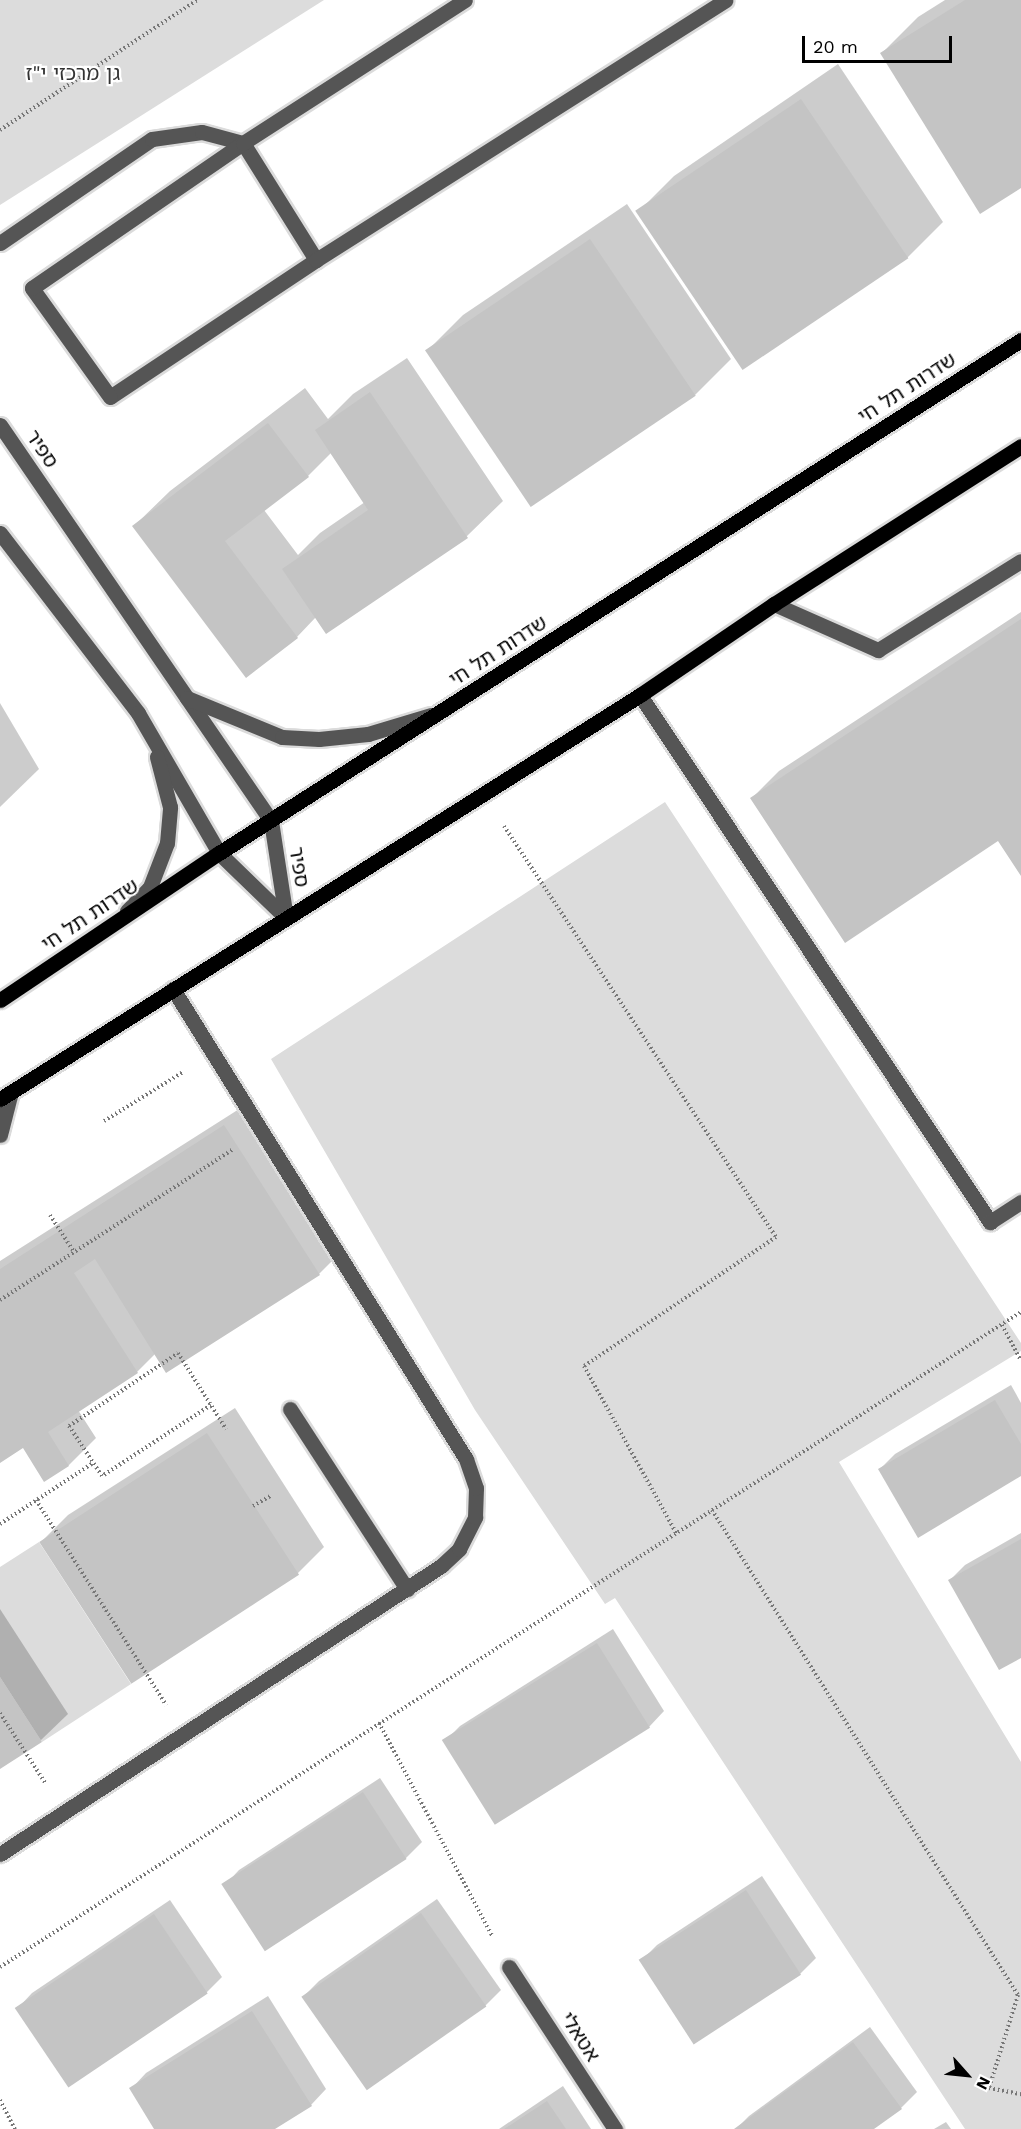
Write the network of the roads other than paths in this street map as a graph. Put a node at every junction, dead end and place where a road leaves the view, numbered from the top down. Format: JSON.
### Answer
{"nodes":[{"id":1,"x":465,"y":0,"type":"edge"},
{"id":2,"x":725,"y":0,"type":"edge"},
{"id":3,"x":243,"y":143,"type":"junction"},
{"id":4,"x":0,"y":243,"type":"edge"},
{"id":5,"x":316,"y":260,"type":"junction"},
{"id":6,"x":1021,"y":340,"type":"edge"},
{"id":7,"x":0,"y":425,"type":"edge"},
{"id":8,"x":1021,"y":446,"type":"edge"},
{"id":9,"x":0,"y":532,"type":"edge"},
{"id":10,"x":1021,"y":561,"type":"edge"},
{"id":11,"x":774,"y":604,"type":"junction"},
{"id":12,"x":640,"y":695,"type":"junction"},
{"id":13,"x":187,"y":698,"type":"junction"},
{"id":14,"x":445,"y":711,"type":"junction"},
{"id":15,"x":138,"y":713,"type":"junction"},
{"id":16,"x":271,"y":821,"type":"junction"},
{"id":17,"x":219,"y":853,"type":"junction"},
{"id":18,"x":285,"y":918,"type":"junction"},
{"id":19,"x":108,"y":930,"type":"junction"},
{"id":20,"x":173,"y":989,"type":"junction"},
{"id":21,"x":0,"y":1000,"type":"edge"},
{"id":22,"x":6,"y":1095,"type":"edge"},
{"id":23,"x":0,"y":1135,"type":"edge"},
{"id":24,"x":1021,"y":1202,"type":"edge"},
{"id":25,"x":291,"y":1409,"type":"dead end"},
{"id":26,"x":406,"y":1589,"type":"junction"},
{"id":27,"x":0,"y":1854,"type":"edge"},
{"id":28,"x":509,"y":1967,"type":"road end"},
{"id":29,"x":615,"y":2129,"type":"edge"}],
"edges":[{"from":1,"to":3,"type":"street"},
{"from":2,"to":5,"type":"street"},
{"from":3,"to":4,"type":"street"},
{"from":3,"to":5,"type":"street"},
{"from":3,"to":5,"type":"street"},
{"from":6,"to":14,"type":"main road","name":"שדרות תל חי"},
{"from":7,"to":13,"type":"street","name":"ספיר"},
{"from":8,"to":11,"type":"main road"},
{"from":9,"to":15,"type":"street","name":"ספיר"},
{"from":10,"to":11,"type":"street"},
{"from":11,"to":12,"type":"main road"},
{"from":12,"to":18,"type":"main road"},
{"from":12,"to":24,"type":"street"},
{"from":13,"to":14,"type":"street"},
{"from":13,"to":16,"type":"street","name":"ספיר"},
{"from":14,"to":16,"type":"main road","name":"שדרות תל חי"},
{"from":15,"to":17,"type":"street","name":"ספיר"},
{"from":15,"to":19,"type":"street"},
{"from":16,"to":17,"type":"main road","name":"שדרות תל חי"},
{"from":16,"to":18,"type":"street","name":"ספיר"},
{"from":17,"to":18,"type":"street","name":"ספיר"},
{"from":17,"to":19,"type":"main road","name":"שדרות תל חי"},
{"from":18,"to":20,"type":"main road"},
{"from":19,"to":21,"type":"main road","name":"שדרות תל חי"},
{"from":20,"to":22,"type":"main road"},
{"from":20,"to":26,"type":"street"},
{"from":22,"to":23,"type":"street"},
{"from":25,"to":26,"type":"street"},
{"from":26,"to":27,"type":"street"},
{"from":28,"to":29,"type":"street","name":"אטאלי"}]}
